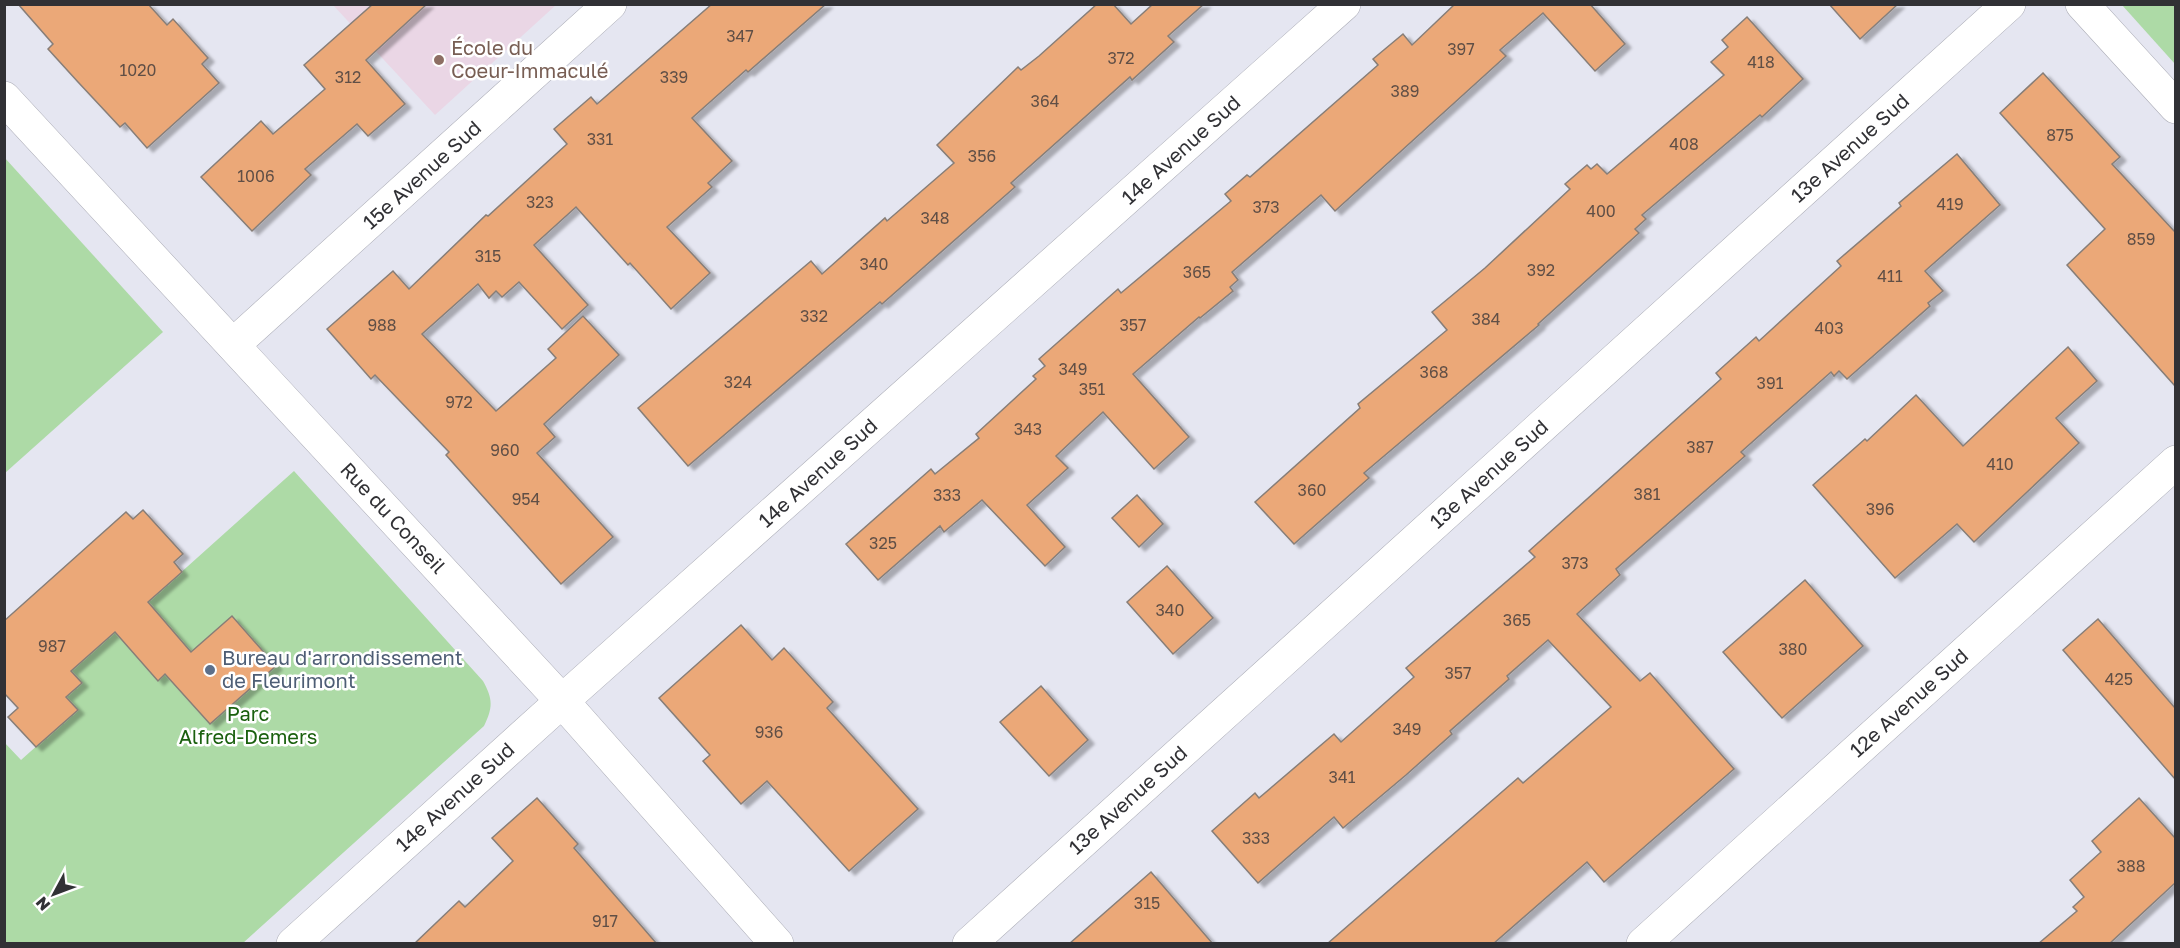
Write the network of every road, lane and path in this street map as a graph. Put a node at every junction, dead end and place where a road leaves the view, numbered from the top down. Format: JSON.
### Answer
{"nodes":[{"id":1,"x":610,"y":4,"type":"edge"},
{"id":2,"x":1344,"y":4,"type":"edge"},
{"id":3,"x":2009,"y":4,"type":"edge"},
{"id":4,"x":2082,"y":4,"type":"edge"},
{"id":5,"x":4,"y":98,"type":"edge"},
{"id":6,"x":2175,"y":107,"type":"edge"},
{"id":7,"x":234,"y":345,"type":"junction"},
{"id":8,"x":2175,"y":462,"type":"edge"},
{"id":9,"x":562,"y":701,"type":"junction"},
{"id":10,"x":293,"y":944,"type":"edge"},
{"id":11,"x":777,"y":944,"type":"edge"},
{"id":12,"x":969,"y":944,"type":"edge"},
{"id":13,"x":1643,"y":944,"type":"edge"}],
"edges":[{"from":1,"to":7,"type":"street","name":"15e Avenue Sud"},
{"from":2,"to":9,"type":"street","name":"14e Avenue Sud"},
{"from":3,"to":12,"type":"street","name":"13e Avenue Sud"},
{"from":4,"to":6,"type":"street"},
{"from":5,"to":7,"type":"street","name":"Rue du Conseil"},
{"from":7,"to":9,"type":"street","name":"Rue du Conseil"},
{"from":8,"to":13,"type":"street","name":"12e Avenue Sud"},
{"from":9,"to":10,"type":"street","name":"14e Avenue Sud"},
{"from":9,"to":11,"type":"street","name":"Rue du Conseil"}]}
